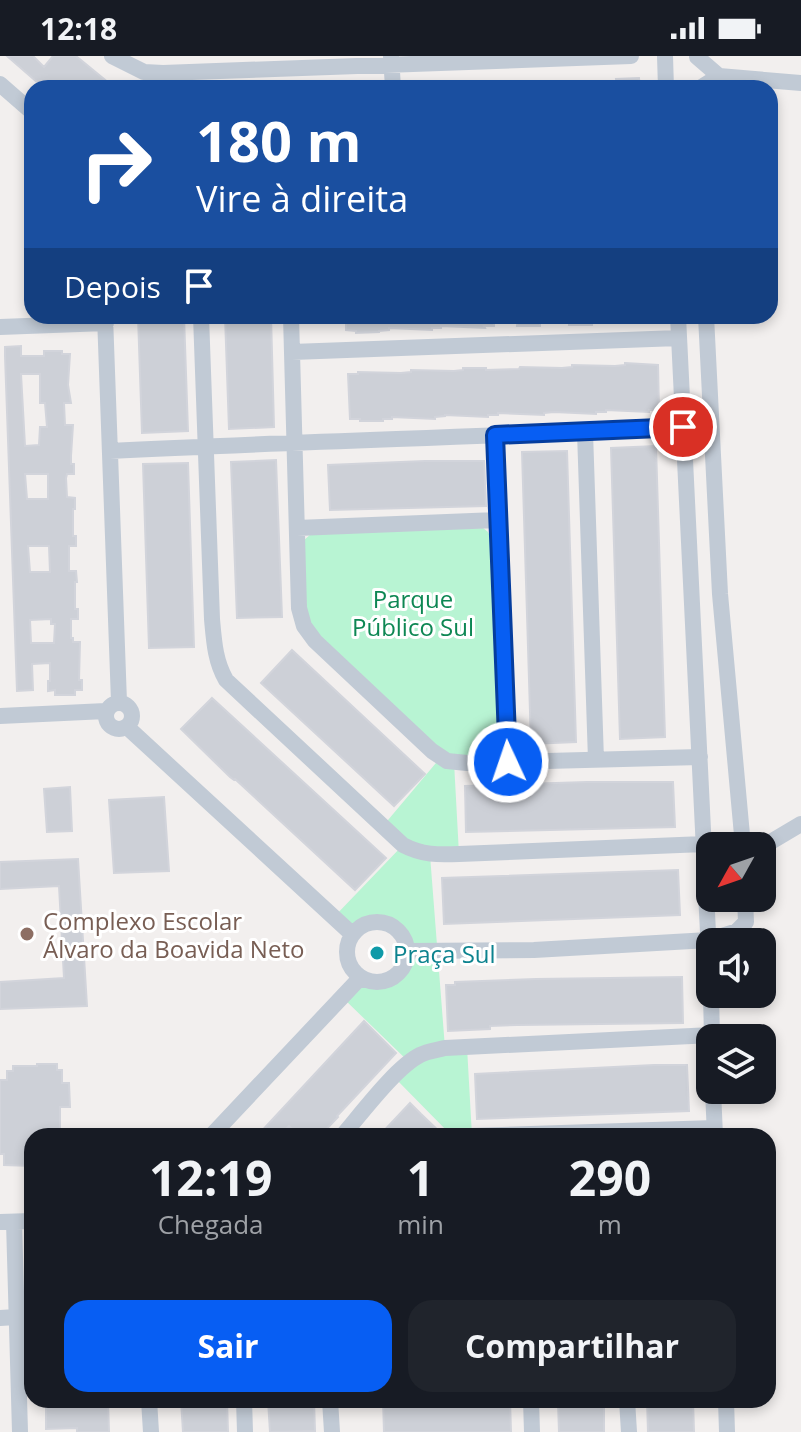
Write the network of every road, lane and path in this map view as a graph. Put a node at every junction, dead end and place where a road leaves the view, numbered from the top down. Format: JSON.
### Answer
{"nodes":[{"id":1,"x":112,"y":56,"type":"edge"},
{"id":2,"x":631,"y":56,"type":"edge"},
{"id":3,"x":665,"y":56,"type":"edge"},
{"id":4,"x":697,"y":56,"type":"edge"},
{"id":5,"x":392,"y":60,"type":"edge"},
{"id":6,"x":719,"y":76,"type":"junction"},
{"id":7,"x":393,"y":80,"type":"edge"},
{"id":8,"x":666,"y":80,"type":"edge"},
{"id":9,"x":698,"y":80,"type":"edge"},
{"id":10,"x":712,"y":80,"type":"edge"},
{"id":11,"x":766,"y":80,"type":"edge"},
{"id":12,"x":778,"y":81,"type":"edge"},
{"id":13,"x":801,"y":83,"type":"edge"},
{"id":14,"x":0,"y":84,"type":"edge"},
{"id":15,"x":24,"y":105,"type":"edge"},
{"id":16,"x":45,"y":324,"type":"edge"},
{"id":17,"x":105,"y":324,"type":"edge"},
{"id":18,"x":201,"y":324,"type":"edge"},
{"id":19,"x":291,"y":324,"type":"edge"},
{"id":20,"x":678,"y":324,"type":"edge"},
{"id":21,"x":706,"y":324,"type":"edge"},
{"id":22,"x":0,"y":327,"type":"edge"},
{"id":23,"x":679,"y":338,"type":"junction"},
{"id":24,"x":292,"y":352,"type":"junction"},
{"id":25,"x":683,"y":427,"type":"junction"},
{"id":26,"x":585,"y":432,"type":"junction"},
{"id":27,"x":495,"y":435,"type":"junction"},
{"id":28,"x":294,"y":441,"type":"junction"},
{"id":29,"x":206,"y":446,"type":"junction"},
{"id":30,"x":110,"y":451,"type":"junction"},
{"id":31,"x":497,"y":520,"type":"junction"},
{"id":32,"x":297,"y":528,"type":"junction"},
{"id":33,"x":113,"y":707,"type":"junction"},
{"id":34,"x":0,"y":716,"type":"edge"},
{"id":35,"x":700,"y":757,"type":"junction"},
{"id":36,"x":596,"y":760,"type":"junction"},
{"id":37,"x":508,"y":762,"type":"junction"},
{"id":38,"x":801,"y":824,"type":"edge"},
{"id":39,"x":703,"y":832,"type":"edge"},
{"id":40,"x":742,"y":832,"type":"edge"},
{"id":41,"x":776,"y":839,"type":"edge"},
{"id":42,"x":696,"y":844,"type":"edge"},
{"id":43,"x":352,"y":934,"type":"junction"},
{"id":44,"x":696,"y":941,"type":"edge"},
{"id":45,"x":408,"y":951,"type":"junction"},
{"id":46,"x":360,"y":978,"type":"junction"},
{"id":47,"x":696,"y":1038,"type":"edge"},
{"id":48,"x":713,"y":1104,"type":"edge"},
{"id":49,"x":219,"y":1128,"type":"edge"},
{"id":50,"x":349,"y":1128,"type":"edge"},
{"id":51,"x":714,"y":1128,"type":"edge"},
{"id":52,"x":7,"y":1222,"type":"edge"},
{"id":53,"x":8,"y":1317,"type":"edge"},
{"id":54,"x":150,"y":1408,"type":"edge"},
{"id":55,"x":244,"y":1408,"type":"edge"},
{"id":56,"x":330,"y":1408,"type":"edge"},
{"id":57,"x":531,"y":1408,"type":"edge"},
{"id":58,"x":628,"y":1408,"type":"edge"},
{"id":59,"x":726,"y":1408,"type":"edge"},
{"id":60,"x":20,"y":1432,"type":"edge"},
{"id":61,"x":151,"y":1432,"type":"edge"},
{"id":62,"x":245,"y":1432,"type":"edge"},
{"id":63,"x":332,"y":1432,"type":"edge"},
{"id":64,"x":532,"y":1432,"type":"edge"},
{"id":65,"x":629,"y":1432,"type":"edge"},
{"id":66,"x":727,"y":1432,"type":"edge"}],
"edges":[{"from":1,"to":5,"type":"street"},
{"from":2,"to":5,"type":"street"},
{"from":3,"to":8,"type":"street"},
{"from":4,"to":6,"type":"street"},
{"from":4,"to":9,"type":"street"},
{"from":5,"to":7,"type":"street"},
{"from":6,"to":10,"type":"street"},
{"from":6,"to":11,"type":"street"},
{"from":12,"to":13,"type":"street"},
{"from":14,"to":15,"type":"street"},
{"from":16,"to":22,"type":"street"},
{"from":17,"to":30,"type":"street"},
{"from":18,"to":29,"type":"street"},
{"from":19,"to":24,"type":"street"},
{"from":20,"to":23,"type":"street"},
{"from":21,"to":40,"type":"street"},
{"from":23,"to":24,"type":"street"},
{"from":23,"to":25,"type":"street"},
{"from":24,"to":28,"type":"street"},
{"from":25,"to":26,"type":"street"},
{"from":25,"to":35,"type":"street"},
{"from":26,"to":27,"type":"street"},
{"from":26,"to":36,"type":"street"},
{"from":27,"to":28,"type":"street"},
{"from":27,"to":31,"type":"street"},
{"from":28,"to":29,"type":"street"},
{"from":28,"to":32,"type":"street"},
{"from":29,"to":30,"type":"street"},
{"from":29,"to":42,"type":"street"},
{"from":30,"to":33,"type":"street"},
{"from":31,"to":32,"type":"street"},
{"from":31,"to":37,"type":"street"},
{"from":32,"to":37,"type":"street"},
{"from":33,"to":34,"type":"street"},
{"from":33,"to":43,"type":"street"},
{"from":35,"to":36,"type":"street"},
{"from":35,"to":39,"type":"street"},
{"from":36,"to":37,"type":"street"},
{"from":38,"to":41,"type":"street"},
{"from":43,"to":45,"type":"street"},
{"from":43,"to":46,"type":"street"},
{"from":44,"to":45,"type":"street"},
{"from":45,"to":46,"type":"street"},
{"from":46,"to":49,"type":"street"},
{"from":47,"to":50,"type":"street"},
{"from":48,"to":51,"type":"street"},
{"from":52,"to":53,"type":"street"},
{"from":53,"to":60,"type":"street"},
{"from":54,"to":61,"type":"street"},
{"from":55,"to":62,"type":"street"},
{"from":56,"to":63,"type":"street"},
{"from":57,"to":64,"type":"street"},
{"from":58,"to":65,"type":"street"},
{"from":59,"to":66,"type":"street"}]}
